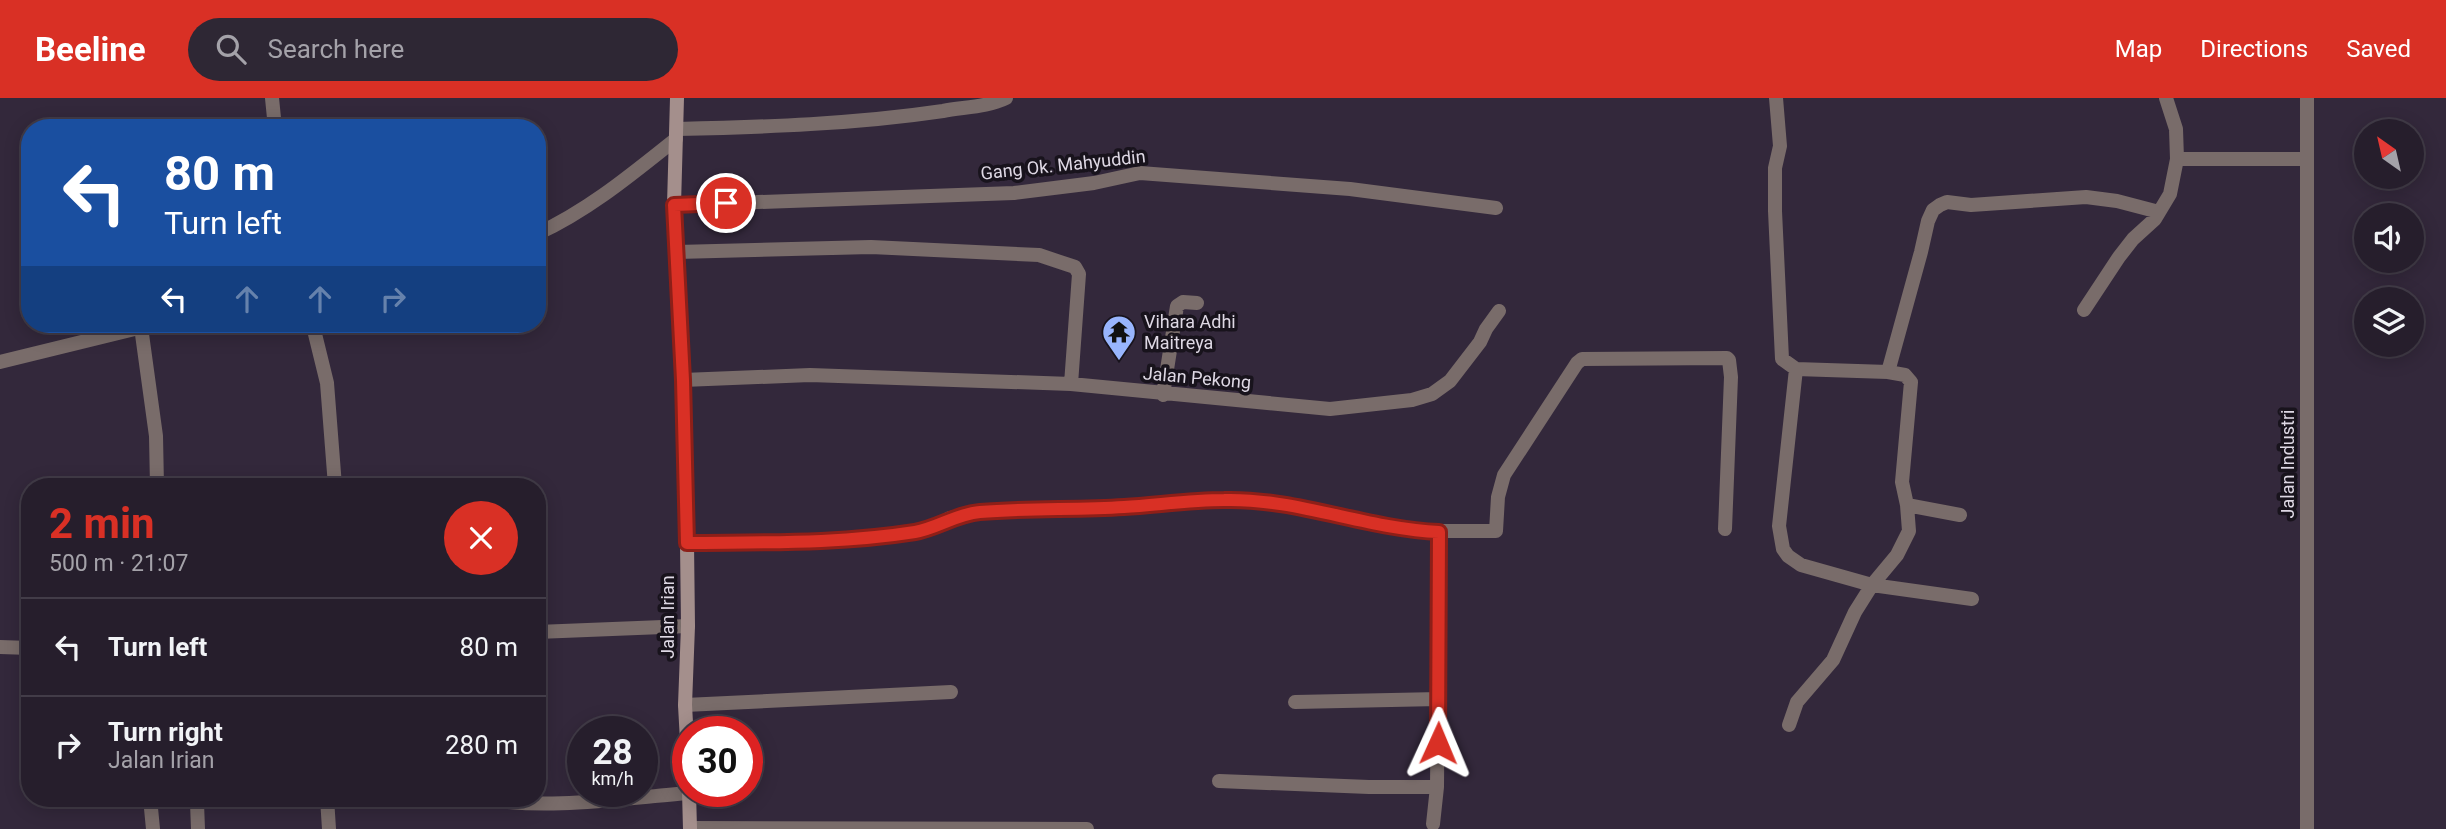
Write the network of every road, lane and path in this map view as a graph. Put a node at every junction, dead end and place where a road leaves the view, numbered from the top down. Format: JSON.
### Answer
{"nodes":[{"id":1,"x":272,"y":98,"type":"edge"},
{"id":2,"x":677,"y":98,"type":"edge"},
{"id":3,"x":1006,"y":98,"type":"edge"},
{"id":4,"x":1776,"y":98,"type":"edge"},
{"id":5,"x":2166,"y":98,"type":"edge"},
{"id":6,"x":2307,"y":98,"type":"edge"},
{"id":7,"x":274,"y":119,"type":"edge"},
{"id":8,"x":676,"y":134,"type":"junction"},
{"id":9,"x":2177,"y":159,"type":"junction"},
{"id":10,"x":2307,"y":159,"type":"junction"},
{"id":11,"x":674,"y":205,"type":"junction"},
{"id":12,"x":1496,"y":208,"type":"dead end"},
{"id":13,"x":2159,"y":212,"type":"junction"},
{"id":14,"x":546,"y":230,"type":"edge"},
{"id":15,"x":677,"y":252,"type":"junction"},
{"id":16,"x":1197,"y":303,"type":"dead end"},
{"id":17,"x":2084,"y":310,"type":"dead end"},
{"id":18,"x":1499,"y":311,"type":"dead end"},
{"id":19,"x":116,"y":333,"type":"edge"},
{"id":20,"x":149,"y":333,"type":"edge"},
{"id":21,"x":315,"y":334,"type":"dead end"},
{"id":22,"x":0,"y":362,"type":"edge"},
{"id":23,"x":1796,"y":369,"type":"junction"},
{"id":24,"x":1888,"y":372,"type":"junction"},
{"id":25,"x":683,"y":380,"type":"junction"},
{"id":26,"x":1071,"y":384,"type":"junction"},
{"id":27,"x":1163,"y":395,"type":"junction"},
{"id":28,"x":157,"y":478,"type":"edge"},
{"id":29,"x":334,"y":478,"type":"edge"},
{"id":30,"x":1907,"y":505,"type":"junction"},
{"id":31,"x":1960,"y":515,"type":"dead end"},
{"id":32,"x":1725,"y":529,"type":"dead end"},
{"id":33,"x":1439,"y":532,"type":"junction"},
{"id":34,"x":687,"y":543,"type":"junction"},
{"id":35,"x":1872,"y":585,"type":"junction"},
{"id":36,"x":1972,"y":599,"type":"dead end"},
{"id":37,"x":688,"y":626,"type":"junction"},
{"id":38,"x":546,"y":632,"type":"edge"},
{"id":39,"x":0,"y":647,"type":"edge"},
{"id":40,"x":21,"y":648,"type":"edge"},
{"id":41,"x":951,"y":692,"type":"dead end"},
{"id":42,"x":1439,"y":699,"type":"junction"},
{"id":43,"x":1295,"y":702,"type":"dead end"},
{"id":44,"x":685,"y":705,"type":"junction"},
{"id":45,"x":686,"y":716,"type":"edge"},
{"id":46,"x":1789,"y":725,"type":"dead end"},
{"id":47,"x":1219,"y":781,"type":"dead end"},
{"id":48,"x":1437,"y":787,"type":"junction"},
{"id":49,"x":672,"y":793,"type":"edge"},
{"id":50,"x":546,"y":803,"type":"edge"},
{"id":51,"x":151,"y":807,"type":"edge"},
{"id":52,"x":197,"y":807,"type":"edge"},
{"id":53,"x":328,"y":807,"type":"edge"},
{"id":54,"x":689,"y":807,"type":"edge"},
{"id":55,"x":1433,"y":824,"type":"dead end"},
{"id":56,"x":690,"y":828,"type":"edge"},
{"id":57,"x":153,"y":829,"type":"edge"},
{"id":58,"x":198,"y":829,"type":"edge"},
{"id":59,"x":329,"y":829,"type":"edge"},
{"id":60,"x":1076,"y":829,"type":"edge"},
{"id":61,"x":1087,"y":829,"type":"edge"},
{"id":62,"x":2307,"y":829,"type":"edge"}],
"edges":[{"from":1,"to":7,"type":"street"},
{"from":2,"to":8,"type":"main road","name":"Jalan Irian"},
{"from":3,"to":8,"type":"street"},
{"from":4,"to":23,"type":"street"},
{"from":5,"to":9,"type":"street"},
{"from":6,"to":10,"type":"street","name":"Jalan Industri"},
{"from":8,"to":11,"type":"main road","name":"Jalan Irian"},
{"from":8,"to":14,"type":"street"},
{"from":9,"to":10,"type":"street"},
{"from":9,"to":13,"type":"street"},
{"from":10,"to":62,"type":"street","name":"Jalan Industri"},
{"from":11,"to":12,"type":"street","name":"Gang Ok. Mahyuddin"},
{"from":11,"to":15,"type":"main road","name":"Jalan Irian"},
{"from":13,"to":17,"type":"street"},
{"from":13,"to":24,"type":"street"},
{"from":15,"to":25,"type":"main road","name":"Jalan Irian"},
{"from":15,"to":26,"type":"street"},
{"from":16,"to":27,"type":"street"},
{"from":18,"to":27,"type":"street","name":"Jalan Pekong"},
{"from":19,"to":22,"type":"street"},
{"from":20,"to":28,"type":"street"},
{"from":21,"to":29,"type":"street"},
{"from":23,"to":24,"type":"street"},
{"from":23,"to":35,"type":"street"},
{"from":24,"to":30,"type":"street"},
{"from":25,"to":26,"type":"street","name":"Jalan Pekong"},
{"from":25,"to":34,"type":"main road","name":"Jalan Irian"},
{"from":26,"to":27,"type":"street","name":"Jalan Pekong"},
{"from":30,"to":31,"type":"street"},
{"from":30,"to":35,"type":"street"},
{"from":32,"to":33,"type":"street"},
{"from":33,"to":34,"type":"street"},
{"from":33,"to":42,"type":"street"},
{"from":34,"to":37,"type":"main road","name":"Jalan Irian"},
{"from":35,"to":36,"type":"street"},
{"from":35,"to":46,"type":"street"},
{"from":37,"to":38,"type":"street"},
{"from":37,"to":44,"type":"main road","name":"Jalan Irian"},
{"from":39,"to":40,"type":"street"},
{"from":41,"to":44,"type":"street"},
{"from":42,"to":43,"type":"street"},
{"from":42,"to":48,"type":"street"},
{"from":44,"to":45,"type":"main road","name":"Jalan Irian"},
{"from":47,"to":48,"type":"street"},
{"from":48,"to":55,"type":"street"},
{"from":49,"to":50,"type":"street"},
{"from":51,"to":57,"type":"street"},
{"from":52,"to":58,"type":"street"},
{"from":53,"to":59,"type":"street"},
{"from":54,"to":56,"type":"main road"},
{"from":56,"to":60,"type":"street"},
{"from":60,"to":61,"type":"street"}]}
